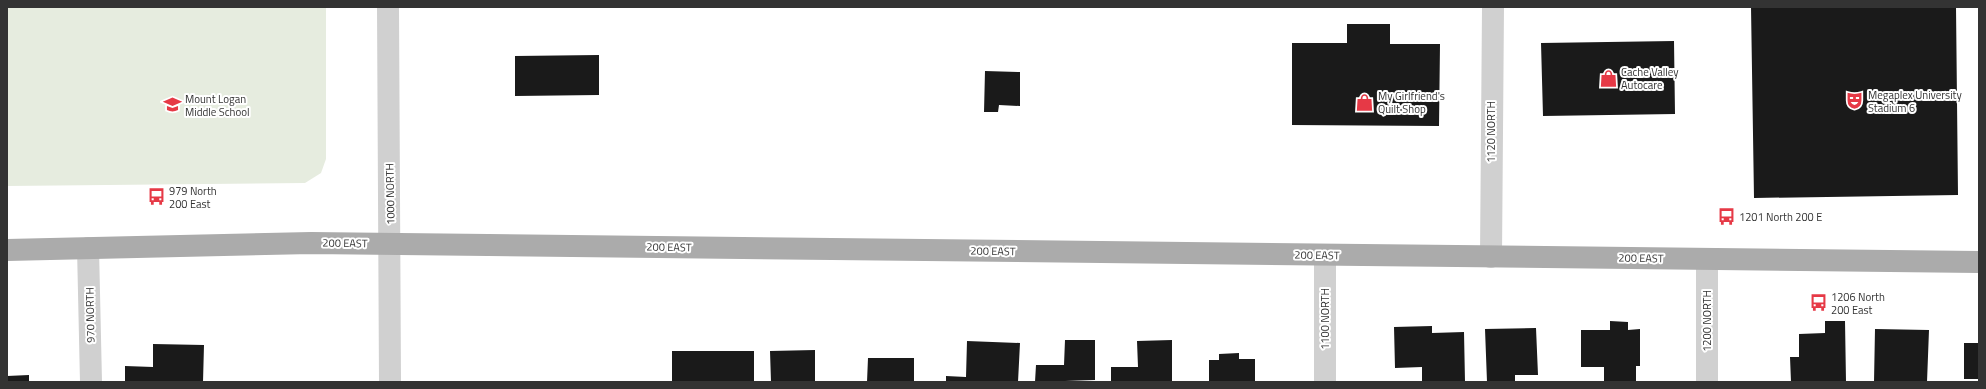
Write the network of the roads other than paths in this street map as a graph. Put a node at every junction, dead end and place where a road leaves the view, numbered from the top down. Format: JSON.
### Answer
{"nodes":[{"id":1,"x":388,"y":7,"type":"edge"},
{"id":2,"x":1493,"y":7,"type":"edge"},
{"id":3,"x":390,"y":244,"type":"junction"},
{"id":4,"x":88,"y":248,"type":"junction"},
{"id":5,"x":7,"y":250,"type":"edge"},
{"id":6,"x":1324,"y":255,"type":"junction"},
{"id":7,"x":1490,"y":257,"type":"junction"},
{"id":8,"x":1707,"y":259,"type":"junction"},
{"id":9,"x":1979,"y":262,"type":"edge"},
{"id":10,"x":91,"y":382,"type":"edge"},
{"id":11,"x":390,"y":382,"type":"edge"},
{"id":12,"x":1325,"y":382,"type":"edge"},
{"id":13,"x":1707,"y":382,"type":"edge"}],
"edges":[{"from":1,"to":3,"type":"street","name":"1000 NORTH"},
{"from":2,"to":7,"type":"street","name":"1120 NORTH"},
{"from":3,"to":4,"type":"main road","name":"200 EAST"},
{"from":3,"to":6,"type":"main road","name":"200 EAST"},
{"from":3,"to":11,"type":"street","name":"1000 NORTH"},
{"from":4,"to":5,"type":"main road","name":"200 EAST"},
{"from":4,"to":10,"type":"street","name":"970 NORTH"},
{"from":6,"to":7,"type":"main road","name":"200 EAST"},
{"from":6,"to":12,"type":"street","name":"1100 NORTH"},
{"from":7,"to":8,"type":"main road","name":"200 EAST"},
{"from":8,"to":9,"type":"main road","name":"200 EAST"},
{"from":8,"to":13,"type":"street","name":"1200 NORTH"}]}
